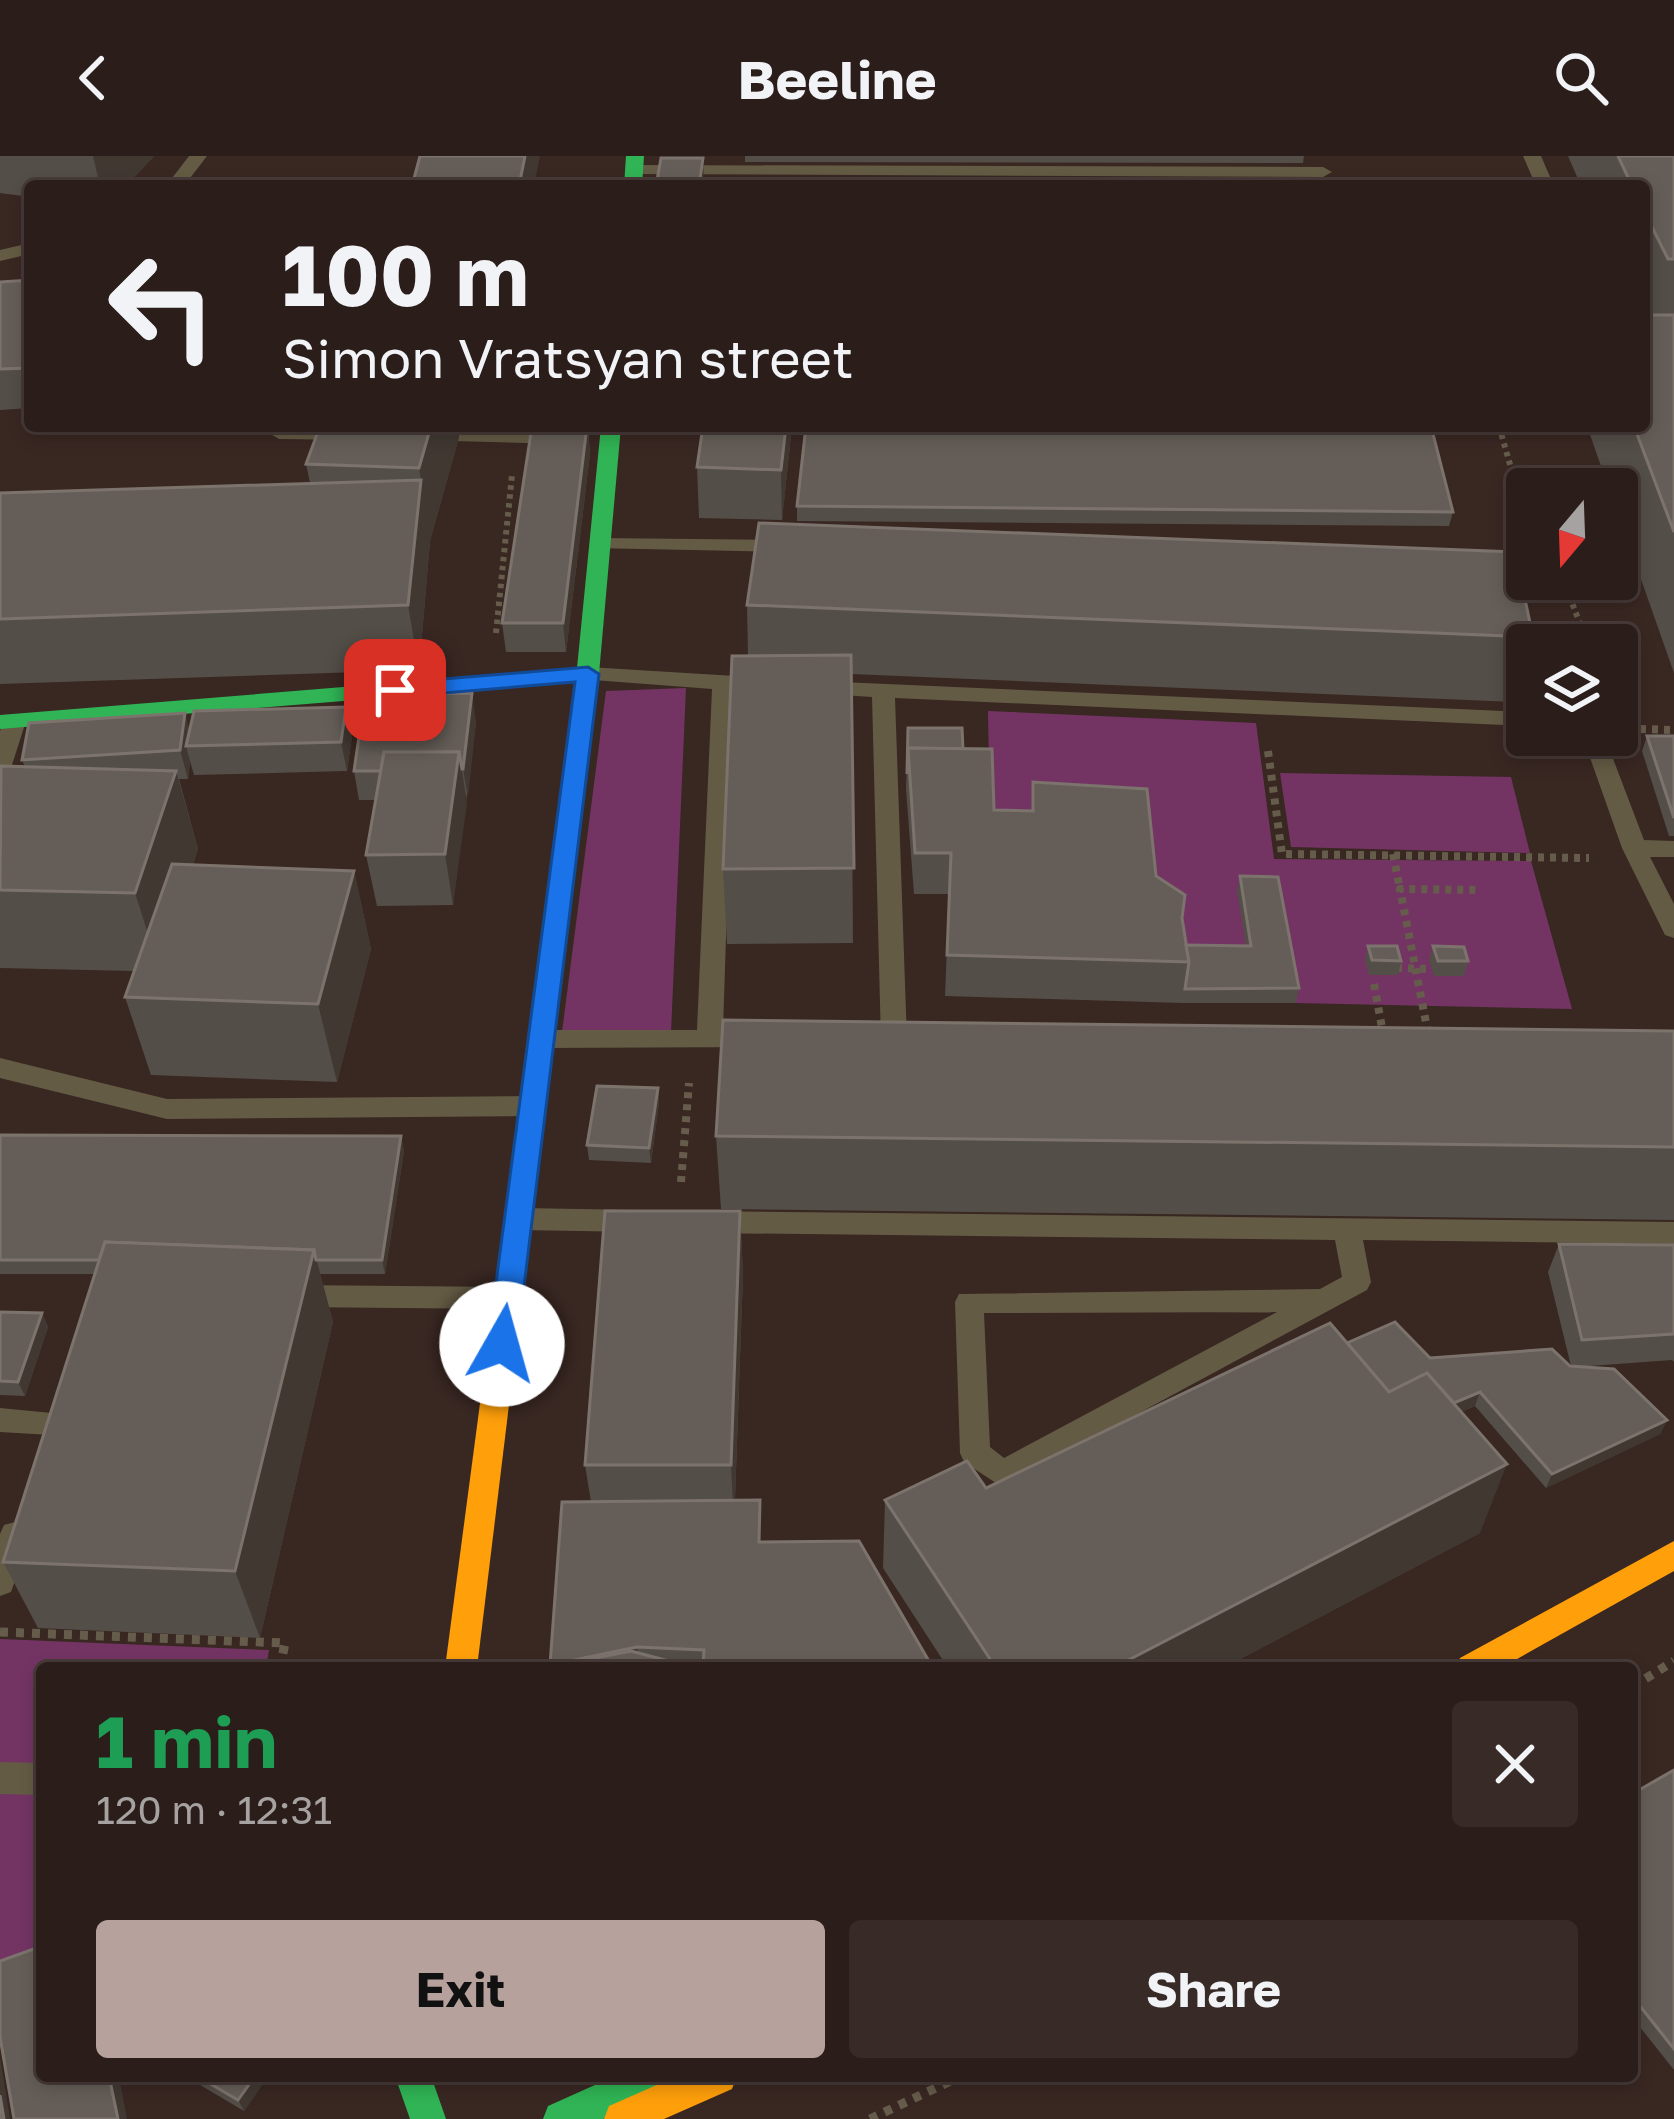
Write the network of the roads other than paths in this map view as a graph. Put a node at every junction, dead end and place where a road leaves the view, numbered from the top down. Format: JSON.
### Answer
{"nodes":[{"id":1,"x":198,"y":156,"type":"edge"},
{"id":2,"x":634,"y":171,"type":"edge"},
{"id":3,"x":1323,"y":171,"type":"edge"},
{"id":4,"x":180,"y":180,"type":"edge"},
{"id":5,"x":277,"y":432,"type":"edge"},
{"id":6,"x":610,"y":433,"type":"edge"},
{"id":7,"x":355,"y":434,"type":"edge"},
{"id":8,"x":459,"y":436,"type":"dead end"},
{"id":9,"x":600,"y":544,"type":"junction"},
{"id":10,"x":808,"y":546,"type":"edge"},
{"id":11,"x":588,"y":674,"type":"junction"},
{"id":12,"x":723,"y":682,"type":"junction"},
{"id":13,"x":883,"y":692,"type":"junction"},
{"id":14,"x":1506,"y":718,"type":"edge"},
{"id":15,"x":8,"y":722,"type":"edge"},
{"id":16,"x":1601,"y":756,"type":"edge"},
{"id":17,"x":0,"y":765,"type":"edge"},
{"id":18,"x":1674,"y":849,"type":"edge"},
{"id":19,"x":1636,"y":854,"type":"junction"},
{"id":20,"x":1674,"y":929,"type":"edge"},
{"id":21,"x":541,"y":1039,"type":"junction"},
{"id":22,"x":701,"y":1040,"type":"junction"},
{"id":23,"x":779,"y":1041,"type":"edge"},
{"id":24,"x":894,"y":1041,"type":"edge"},
{"id":25,"x":0,"y":1068,"type":"edge"},
{"id":26,"x":533,"y":1106,"type":"junction"},
{"id":27,"x":518,"y":1220,"type":"junction"},
{"id":28,"x":1347,"y":1229,"type":"junction"},
{"id":29,"x":1674,"y":1233,"type":"edge"},
{"id":30,"x":270,"y":1295,"type":"edge"},
{"id":31,"x":508,"y":1298,"type":"junction"},
{"id":32,"x":1323,"y":1300,"type":"junction"},
{"id":33,"x":0,"y":1420,"type":"edge"},
{"id":34,"x":51,"y":1423,"type":"edge"},
{"id":35,"x":24,"y":1505,"type":"edge"},
{"id":36,"x":2,"y":1572,"type":"edge"},
{"id":37,"x":1669,"y":1573,"type":"edge"},
{"id":38,"x":462,"y":1662,"type":"edge"},
{"id":39,"x":1484,"y":1662,"type":"edge"},
{"id":40,"x":1538,"y":1662,"type":"edge"},
{"id":41,"x":0,"y":1778,"type":"edge"},
{"id":42,"x":36,"y":1779,"type":"edge"},
{"id":43,"x":414,"y":2082,"type":"edge"},
{"id":44,"x":644,"y":2082,"type":"edge"},
{"id":45,"x":705,"y":2082,"type":"edge"},
{"id":46,"x":428,"y":2119,"type":"edge"},
{"id":47,"x":561,"y":2119,"type":"edge"},
{"id":48,"x":622,"y":2119,"type":"edge"}],
"edges":[{"from":1,"to":4,"type":"lane"},
{"from":2,"to":3,"type":"lane"},
{"from":5,"to":7,"type":"lane"},
{"from":6,"to":8,"type":"lane"},
{"from":6,"to":9,"type":"street"},
{"from":9,"to":10,"type":"lane"},
{"from":9,"to":11,"type":"street"},
{"from":11,"to":12,"type":"lane"},
{"from":11,"to":15,"type":"street"},
{"from":11,"to":21,"type":"street"},
{"from":12,"to":13,"type":"lane"},
{"from":12,"to":22,"type":"lane"},
{"from":13,"to":14,"type":"lane"},
{"from":13,"to":24,"type":"lane"},
{"from":15,"to":17,"type":"lane"},
{"from":16,"to":19,"type":"lane"},
{"from":18,"to":19,"type":"lane"},
{"from":19,"to":20,"type":"lane"},
{"from":21,"to":22,"type":"lane"},
{"from":21,"to":26,"type":"street"},
{"from":22,"to":23,"type":"lane"},
{"from":25,"to":26,"type":"lane"},
{"from":26,"to":27,"type":"street"},
{"from":27,"to":28,"type":"lane"},
{"from":27,"to":31,"type":"street"},
{"from":28,"to":29,"type":"lane"},
{"from":28,"to":32,"type":"lane"},
{"from":30,"to":31,"type":"lane"},
{"from":31,"to":38,"type":"street"},
{"from":32,"to":32,"type":"lane"},
{"from":33,"to":34,"type":"lane"},
{"from":35,"to":36,"type":"lane"},
{"from":37,"to":39,"type":"street"},
{"from":37,"to":40,"type":"street"},
{"from":41,"to":42,"type":"lane"},
{"from":43,"to":46,"type":"street"},
{"from":44,"to":47,"type":"street"},
{"from":45,"to":48,"type":"street"}]}
